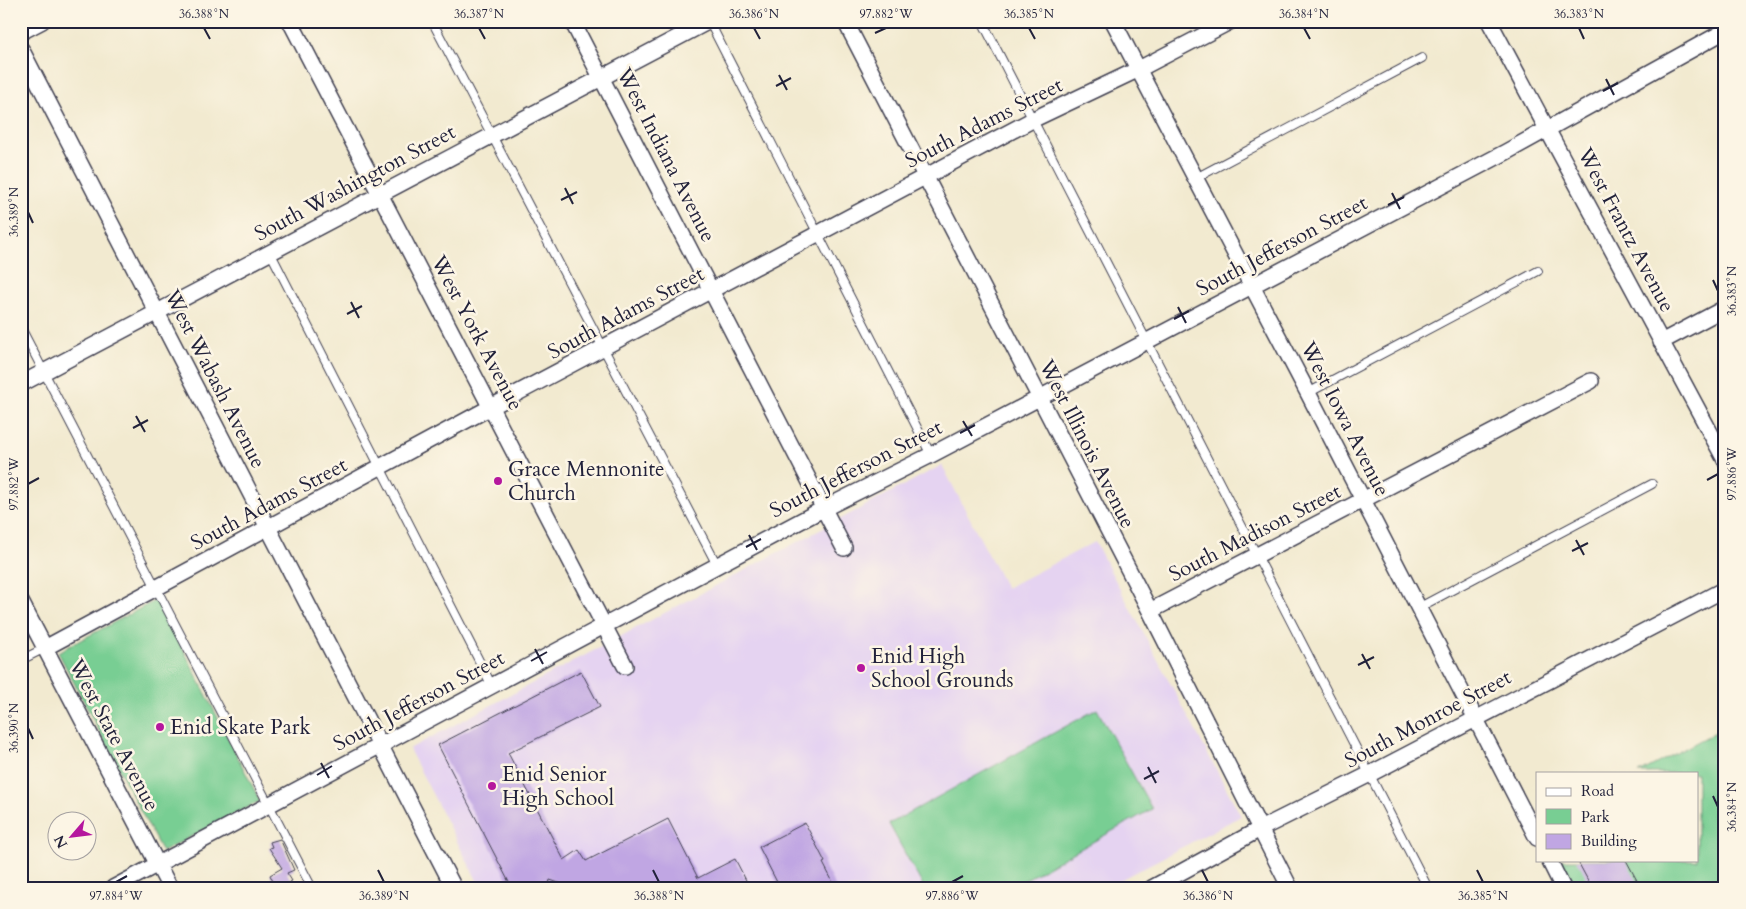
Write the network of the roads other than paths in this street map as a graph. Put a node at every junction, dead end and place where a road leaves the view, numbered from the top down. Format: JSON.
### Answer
{"nodes":[{"id":1,"x":42,"y":21,"type":"edge"},
{"id":2,"x":290,"y":21,"type":"edge"},
{"id":3,"x":432,"y":21,"type":"edge"},
{"id":4,"x":572,"y":21,"type":"edge"},
{"id":5,"x":709,"y":21,"type":"edge"},
{"id":6,"x":845,"y":21,"type":"edge"},
{"id":7,"x":982,"y":21,"type":"edge"},
{"id":8,"x":1113,"y":21,"type":"edge"},
{"id":9,"x":1230,"y":21,"type":"edge"},
{"id":10,"x":1489,"y":21,"type":"edge"},
{"id":11,"x":1725,"y":31,"type":"edge"},
{"id":12,"x":21,"y":32,"type":"edge"},
{"id":13,"x":21,"y":49,"type":"edge"},
{"id":14,"x":1422,"y":58,"type":"dead end"},
{"id":15,"x":1139,"y":69,"type":"junction"},
{"id":16,"x":601,"y":76,"type":"junction"},
{"id":17,"x":1034,"y":119,"type":"junction"},
{"id":18,"x":1548,"y":129,"type":"junction"},
{"id":19,"x":491,"y":134,"type":"junction"},
{"id":20,"x":927,"y":176,"type":"junction"},
{"id":21,"x":1196,"y":178,"type":"junction"},
{"id":22,"x":380,"y":194,"type":"junction"},
{"id":23,"x":818,"y":235,"type":"junction"},
{"id":24,"x":270,"y":252,"type":"junction"},
{"id":25,"x":1538,"y":271,"type":"dead end"},
{"id":26,"x":1252,"y":287,"type":"junction"},
{"id":27,"x":713,"y":291,"type":"junction"},
{"id":28,"x":1725,"y":308,"type":"edge"},
{"id":29,"x":157,"y":314,"type":"junction"},
{"id":30,"x":21,"y":328,"type":"edge"},
{"id":31,"x":1146,"y":341,"type":"junction"},
{"id":32,"x":1662,"y":342,"type":"junction"},
{"id":33,"x":605,"y":348,"type":"junction"},
{"id":34,"x":45,"y":372,"type":"junction"},
{"id":35,"x":1591,"y":381,"type":"dead end"},
{"id":36,"x":21,"y":384,"type":"edge"},
{"id":37,"x":1308,"y":393,"type":"junction"},
{"id":38,"x":1038,"y":397,"type":"junction"},
{"id":39,"x":491,"y":407,"type":"junction"},
{"id":40,"x":932,"y":454,"type":"junction"},
{"id":41,"x":1725,"y":460,"type":"edge"},
{"id":42,"x":382,"y":466,"type":"junction"},
{"id":43,"x":1652,"y":484,"type":"dead end"},
{"id":44,"x":1363,"y":501,"type":"junction"},
{"id":45,"x":823,"y":509,"type":"junction"},
{"id":46,"x":268,"y":528,"type":"junction"},
{"id":47,"x":844,"y":548,"type":"dead end"},
{"id":48,"x":1258,"y":556,"type":"junction"},
{"id":49,"x":717,"y":565,"type":"junction"},
{"id":50,"x":157,"y":588,"type":"junction"},
{"id":51,"x":1725,"y":589,"type":"edge"},
{"id":52,"x":21,"y":602,"type":"edge"},
{"id":53,"x":1418,"y":608,"type":"junction"},
{"id":54,"x":1150,"y":611,"type":"junction"},
{"id":55,"x":604,"y":625,"type":"junction"},
{"id":56,"x":45,"y":648,"type":"junction"},
{"id":57,"x":21,"y":660,"type":"edge"},
{"id":58,"x":625,"y":666,"type":"dead end"},
{"id":59,"x":492,"y":686,"type":"junction"},
{"id":60,"x":1475,"y":718,"type":"junction"},
{"id":61,"x":381,"y":746,"type":"junction"},
{"id":62,"x":1370,"y":774,"type":"junction"},
{"id":63,"x":269,"y":805,"type":"junction"},
{"id":64,"x":1260,"y":829,"type":"junction"},
{"id":65,"x":1536,"y":836,"type":"edge"},
{"id":66,"x":1550,"y":862,"type":"edge"},
{"id":67,"x":158,"y":864,"type":"junction"},
{"id":68,"x":113,"y":888,"type":"edge"},
{"id":69,"x":170,"y":888,"type":"edge"},
{"id":70,"x":312,"y":888,"type":"edge"},
{"id":71,"x":454,"y":888,"type":"edge"},
{"id":72,"x":1152,"y":888,"type":"edge"},
{"id":73,"x":1290,"y":888,"type":"edge"},
{"id":74,"x":1428,"y":888,"type":"edge"},
{"id":75,"x":1563,"y":888,"type":"edge"}],
"edges":[{"from":1,"to":12,"type":"street"},
{"from":2,"to":22,"type":"street","name":"West York Avenue"},
{"from":3,"to":19,"type":"lane"},
{"from":4,"to":16,"type":"street","name":"West Indiana Avenue"},
{"from":5,"to":16,"type":"street","name":"South Washington Street"},
{"from":5,"to":23,"type":"lane"},
{"from":6,"to":20,"type":"street","name":"West Illinois Avenue"},
{"from":7,"to":17,"type":"lane"},
{"from":8,"to":15,"type":"street","name":"West Iowa Avenue"},
{"from":9,"to":15,"type":"street","name":"South Adams Street"},
{"from":10,"to":18,"type":"street","name":"West Frantz Avenue"},
{"from":11,"to":18,"type":"street","name":"South Jefferson Street"},
{"from":13,"to":29,"type":"street","name":"West Wabash Avenue"},
{"from":14,"to":21,"type":"lane"},
{"from":15,"to":17,"type":"street","name":"South Adams Street"},
{"from":15,"to":21,"type":"street","name":"West Iowa Avenue"},
{"from":16,"to":19,"type":"street","name":"South Washington Street"},
{"from":16,"to":27,"type":"street","name":"West Indiana Avenue"},
{"from":17,"to":20,"type":"street","name":"South Adams Street"},
{"from":17,"to":31,"type":"lane"},
{"from":18,"to":26,"type":"street","name":"South Jefferson Street"},
{"from":18,"to":32,"type":"street","name":"West Frantz Avenue"},
{"from":19,"to":22,"type":"street","name":"South Washington Street"},
{"from":19,"to":33,"type":"lane"},
{"from":20,"to":23,"type":"street","name":"South Adams Street"},
{"from":20,"to":38,"type":"street","name":"West Illinois Avenue"},
{"from":21,"to":26,"type":"street","name":"West Iowa Avenue"},
{"from":22,"to":24,"type":"street","name":"South Washington Street"},
{"from":22,"to":39,"type":"street","name":"West York Avenue"},
{"from":23,"to":27,"type":"street","name":"South Adams Street"},
{"from":23,"to":40,"type":"lane"},
{"from":24,"to":29,"type":"street","name":"South Washington Street"},
{"from":24,"to":42,"type":"lane"},
{"from":25,"to":37,"type":"lane"},
{"from":26,"to":31,"type":"street","name":"South Jefferson Street"},
{"from":26,"to":37,"type":"street","name":"West Iowa Avenue"},
{"from":27,"to":33,"type":"street","name":"South Adams Street"},
{"from":27,"to":45,"type":"street","name":"West Indiana Avenue"},
{"from":28,"to":32,"type":"street"},
{"from":29,"to":34,"type":"street","name":"South Washington Street"},
{"from":29,"to":46,"type":"street","name":"West Wabash Avenue"},
{"from":30,"to":34,"type":"lane"},
{"from":31,"to":38,"type":"street","name":"South Jefferson Street"},
{"from":31,"to":48,"type":"lane"},
{"from":32,"to":41,"type":"street","name":"West Frantz Avenue"},
{"from":33,"to":39,"type":"street","name":"South Adams Street"},
{"from":33,"to":49,"type":"lane"},
{"from":34,"to":36,"type":"street","name":"South Washington Street"},
{"from":34,"to":50,"type":"lane"},
{"from":35,"to":44,"type":"street","name":"South Madison Street"},
{"from":37,"to":44,"type":"street","name":"West Iowa Avenue"},
{"from":38,"to":40,"type":"street","name":"South Jefferson Street"},
{"from":38,"to":54,"type":"street","name":"West Illinois Avenue"},
{"from":39,"to":42,"type":"street","name":"South Adams Street"},
{"from":39,"to":55,"type":"street","name":"West York Avenue"},
{"from":40,"to":45,"type":"street","name":"South Jefferson Street"},
{"from":42,"to":46,"type":"street","name":"South Adams Street"},
{"from":42,"to":59,"type":"lane"},
{"from":43,"to":53,"type":"lane"},
{"from":44,"to":48,"type":"street","name":"South Madison Street"},
{"from":44,"to":53,"type":"street","name":"West Iowa Avenue"},
{"from":45,"to":47,"type":"street","name":"West Indiana Avenue"},
{"from":45,"to":49,"type":"street","name":"South Jefferson Street"},
{"from":46,"to":50,"type":"street","name":"South Adams Street"},
{"from":46,"to":61,"type":"street","name":"West Wabash Avenue"},
{"from":48,"to":54,"type":"street","name":"South Madison Street"},
{"from":48,"to":62,"type":"lane"},
{"from":49,"to":55,"type":"street","name":"South Jefferson Street"},
{"from":50,"to":56,"type":"street","name":"South Adams Street"},
{"from":50,"to":63,"type":"lane"},
{"from":51,"to":60,"type":"street","name":"South Monroe Street"},
{"from":52,"to":56,"type":"street","name":"West State Avenue"},
{"from":53,"to":60,"type":"street","name":"West Iowa Avenue"},
{"from":54,"to":64,"type":"street","name":"West Illinois Avenue"},
{"from":55,"to":58,"type":"street","name":"West York Avenue"},
{"from":55,"to":59,"type":"street","name":"South Jefferson Street"},
{"from":56,"to":57,"type":"lane"},
{"from":56,"to":67,"type":"street","name":"West State Avenue"},
{"from":59,"to":61,"type":"street","name":"South Jefferson Street"},
{"from":60,"to":62,"type":"street","name":"South Monroe Street"},
{"from":60,"to":65,"type":"street","name":"West Iowa Avenue"},
{"from":61,"to":63,"type":"street","name":"South Jefferson Street"},
{"from":61,"to":71,"type":"street","name":"West Wabash Avenue"},
{"from":62,"to":64,"type":"street","name":"South Monroe Street"},
{"from":62,"to":74,"type":"lane"},
{"from":63,"to":67,"type":"street","name":"South Jefferson Street"},
{"from":63,"to":70,"type":"lane"},
{"from":64,"to":72,"type":"street","name":"South Monroe Street"},
{"from":64,"to":73,"type":"street","name":"West Illinois Avenue"},
{"from":66,"to":75,"type":"street"},
{"from":67,"to":68,"type":"street","name":"South Jefferson Street"},
{"from":67,"to":69,"type":"street","name":"West State Avenue"}]}
